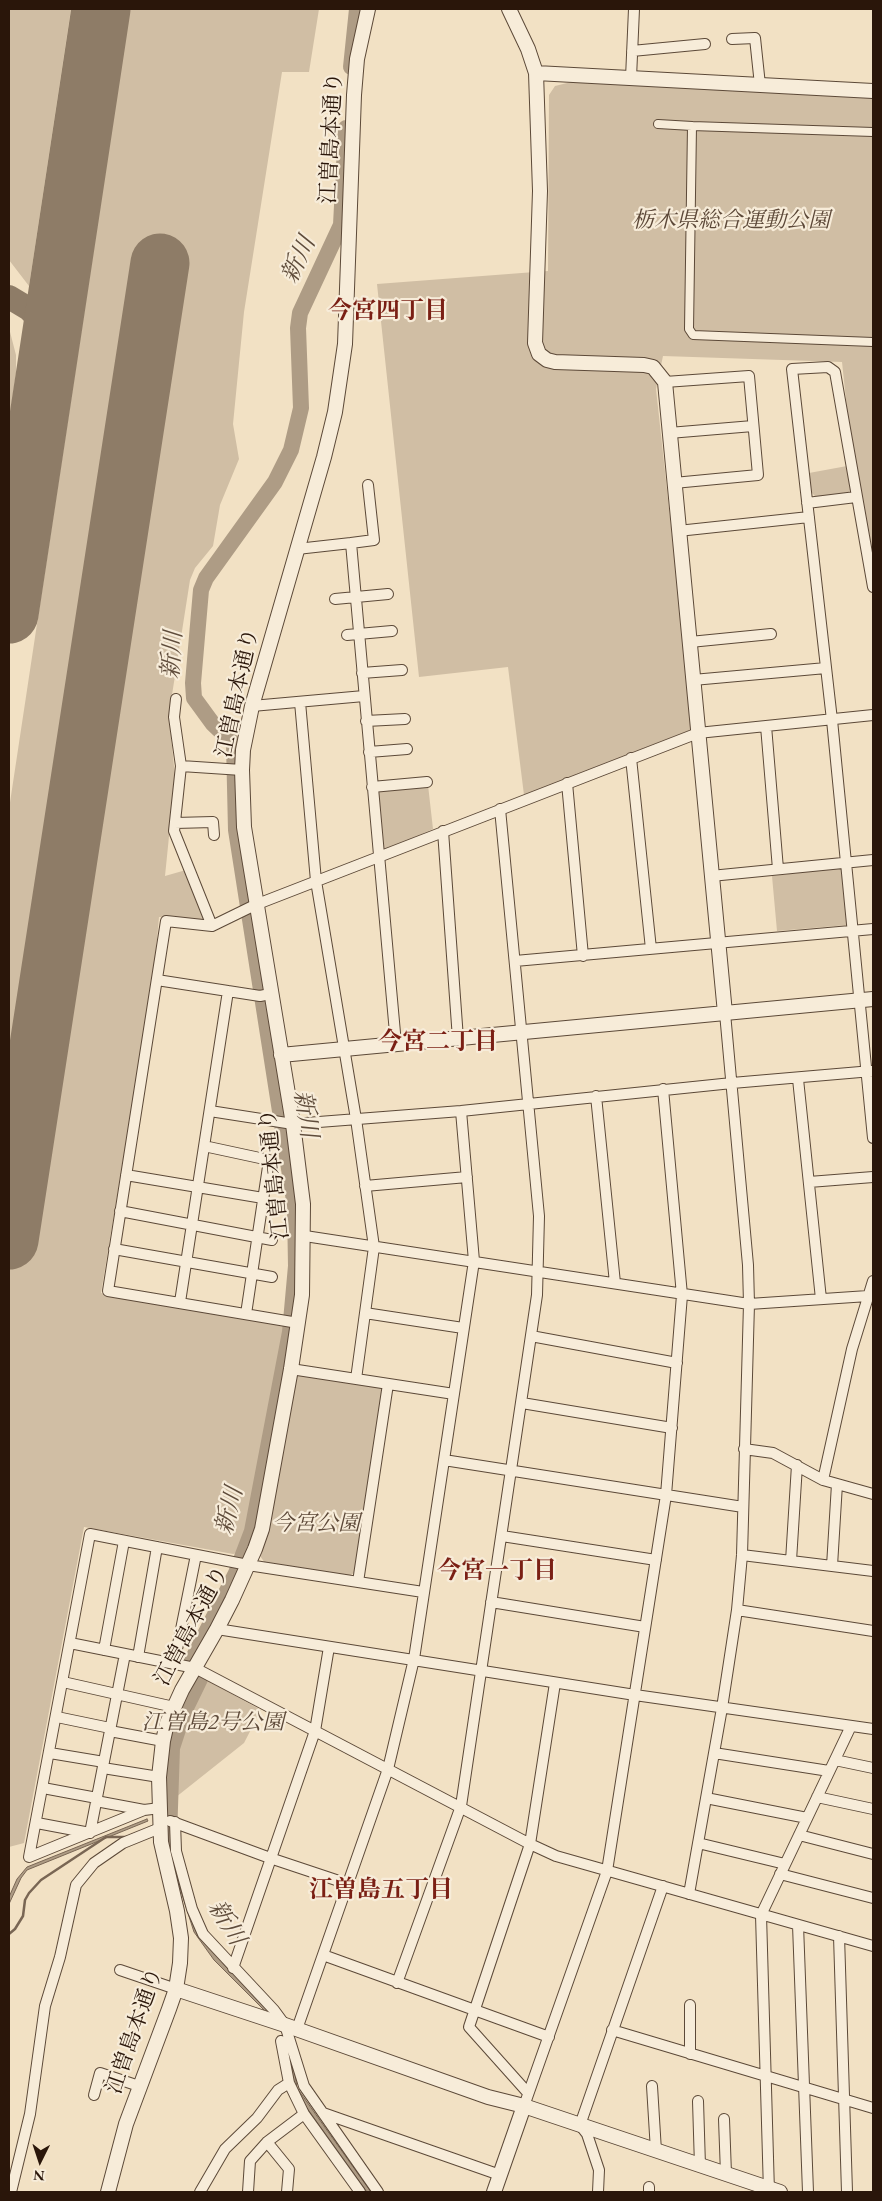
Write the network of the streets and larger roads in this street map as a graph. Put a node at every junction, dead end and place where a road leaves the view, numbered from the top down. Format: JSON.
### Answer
{"nodes":[{"id":1,"x":368,"y":9,"type":"edge"},
{"id":2,"x":509,"y":9,"type":"edge"},
{"id":3,"x":635,"y":9,"type":"edge"},
{"id":4,"x":732,"y":39,"type":"dead end"},
{"id":5,"x":705,"y":44,"type":"dead end"},
{"id":6,"x":632,"y":51,"type":"junction"},
{"id":7,"x":536,"y":73,"type":"junction"},
{"id":8,"x":631,"y":78,"type":"junction"},
{"id":9,"x":760,"y":85,"type":"junction"},
{"id":10,"x":873,"y":91,"type":"edge"},
{"id":11,"x":658,"y":124,"type":"dead end"},
{"id":12,"x":692,"y":126,"type":"junction"},
{"id":13,"x":873,"y":132,"type":"edge"},
{"id":14,"x":873,"y":342,"type":"edge"},
{"id":15,"x":665,"y":382,"type":"junction"},
{"id":16,"x":753,"y":426,"type":"junction"},
{"id":17,"x":669,"y":433,"type":"junction"},
{"id":18,"x":674,"y":483,"type":"junction"},
{"id":19,"x":368,"y":485,"type":"dead end"},
{"id":20,"x":856,"y":496,"type":"junction"},
{"id":21,"x":807,"y":503,"type":"junction"},
{"id":22,"x":809,"y":517,"type":"junction"},
{"id":23,"x":678,"y":531,"type":"junction"},
{"id":24,"x":351,"y":543,"type":"junction"},
{"id":25,"x":297,"y":549,"type":"junction"},
{"id":26,"x":873,"y":586,"type":"edge"},
{"id":27,"x":388,"y":594,"type":"dead end"},
{"id":28,"x":355,"y":597,"type":"junction"},
{"id":29,"x":335,"y":599,"type":"dead end"},
{"id":30,"x":392,"y":631,"type":"dead end"},
{"id":31,"x":358,"y":634,"type":"junction"},
{"id":32,"x":771,"y":634,"type":"dead end"},
{"id":33,"x":347,"y":635,"type":"dead end"},
{"id":34,"x":690,"y":642,"type":"junction"},
{"id":35,"x":826,"y":668,"type":"junction"},
{"id":36,"x":402,"y":670,"type":"dead end"},
{"id":37,"x":362,"y":673,"type":"junction"},
{"id":38,"x":694,"y":680,"type":"junction"},
{"id":39,"x":364,"y":696,"type":"junction"},
{"id":40,"x":176,"y":699,"type":"dead end"},
{"id":41,"x":300,"y":702,"type":"junction"},
{"id":42,"x":252,"y":706,"type":"junction"},
{"id":43,"x":873,"y":715,"type":"edge"},
{"id":44,"x":405,"y":719,"type":"dead end"},
{"id":45,"x":832,"y":720,"type":"junction"},
{"id":46,"x":366,"y":721,"type":"junction"},
{"id":47,"x":766,"y":726,"type":"junction"},
{"id":48,"x":698,"y":733,"type":"junction"},
{"id":49,"x":406,"y":749,"type":"dead end"},
{"id":50,"x":369,"y":752,"type":"junction"},
{"id":51,"x":631,"y":758,"type":"junction"},
{"id":52,"x":181,"y":766,"type":"junction"},
{"id":53,"x":242,"y":770,"type":"junction"},
{"id":54,"x":427,"y":782,"type":"dead end"},
{"id":55,"x":566,"y":783,"type":"junction"},
{"id":56,"x":372,"y":788,"type":"junction"},
{"id":57,"x":500,"y":809,"type":"junction"},
{"id":58,"x":175,"y":823,"type":"junction"},
{"id":59,"x":444,"y":831,"type":"junction"},
{"id":60,"x":214,"y":835,"type":"dead end"},
{"id":61,"x":378,"y":858,"type":"junction"},
{"id":62,"x":873,"y":860,"type":"edge"},
{"id":63,"x":846,"y":863,"type":"junction"},
{"id":64,"x":778,"y":869,"type":"junction"},
{"id":65,"x":711,"y":876,"type":"junction"},
{"id":66,"x":316,"y":881,"type":"junction"},
{"id":67,"x":255,"y":905,"type":"junction"},
{"id":68,"x":212,"y":926,"type":"junction"},
{"id":69,"x":873,"y":929,"type":"edge"},
{"id":70,"x":853,"y":931,"type":"junction"},
{"id":71,"x":718,"y":943,"type":"junction"},
{"id":72,"x":651,"y":949,"type":"junction"},
{"id":73,"x":583,"y":956,"type":"junction"},
{"id":74,"x":515,"y":961,"type":"junction"},
{"id":75,"x":157,"y":980,"type":"junction"},
{"id":76,"x":228,"y":991,"type":"junction"},
{"id":77,"x":270,"y":994,"type":"junction"},
{"id":78,"x":873,"y":999,"type":"edge"},
{"id":79,"x":858,"y":1000,"type":"junction"},
{"id":80,"x":724,"y":1013,"type":"junction"},
{"id":81,"x":522,"y":1033,"type":"junction"},
{"id":82,"x":458,"y":1039,"type":"junction"},
{"id":83,"x":396,"y":1044,"type":"junction"},
{"id":84,"x":343,"y":1049,"type":"junction"},
{"id":85,"x":281,"y":1055,"type":"junction"},
{"id":86,"x":870,"y":1071,"type":"edge"},
{"id":87,"x":798,"y":1078,"type":"junction"},
{"id":88,"x":732,"y":1083,"type":"junction"},
{"id":89,"x":664,"y":1089,"type":"junction"},
{"id":90,"x":596,"y":1096,"type":"junction"},
{"id":91,"x":529,"y":1104,"type":"junction"},
{"id":92,"x":210,"y":1111,"type":"junction"},
{"id":93,"x":461,"y":1111,"type":"junction"},
{"id":94,"x":356,"y":1119,"type":"junction"},
{"id":95,"x":292,"y":1124,"type":"junction"},
{"id":96,"x":873,"y":1138,"type":"edge"},
{"id":97,"x":204,"y":1146,"type":"junction"},
{"id":98,"x":126,"y":1175,"type":"junction"},
{"id":99,"x":467,"y":1177,"type":"junction"},
{"id":100,"x":873,"y":1177,"type":"edge"},
{"id":101,"x":809,"y":1182,"type":"junction"},
{"id":102,"x":198,"y":1186,"type":"junction"},
{"id":103,"x":365,"y":1186,"type":"junction"},
{"id":104,"x":263,"y":1198,"type":"junction"},
{"id":105,"x":120,"y":1211,"type":"junction"},
{"id":106,"x":192,"y":1225,"type":"junction"},
{"id":107,"x":304,"y":1236,"type":"junction"},
{"id":108,"x":257,"y":1237,"type":"junction"},
{"id":109,"x":272,"y":1240,"type":"dead end"},
{"id":110,"x":374,"y":1247,"type":"junction"},
{"id":111,"x":114,"y":1249,"type":"junction"},
{"id":112,"x":474,"y":1261,"type":"junction"},
{"id":113,"x":186,"y":1262,"type":"junction"},
{"id":114,"x":539,"y":1272,"type":"junction"},
{"id":115,"x":251,"y":1274,"type":"junction"},
{"id":116,"x":272,"y":1277,"type":"dead end"},
{"id":117,"x":873,"y":1281,"type":"edge"},
{"id":118,"x":615,"y":1283,"type":"junction"},
{"id":119,"x":682,"y":1295,"type":"junction"},
{"id":120,"x":868,"y":1296,"type":"junction"},
{"id":121,"x":821,"y":1299,"type":"junction"},
{"id":122,"x":180,"y":1302,"type":"junction"},
{"id":123,"x":749,"y":1304,"type":"junction"},
{"id":124,"x":365,"y":1313,"type":"junction"},
{"id":125,"x":246,"y":1314,"type":"junction"},
{"id":126,"x":298,"y":1323,"type":"junction"},
{"id":127,"x":464,"y":1328,"type":"junction"},
{"id":128,"x":532,"y":1336,"type":"junction"},
{"id":129,"x":677,"y":1363,"type":"junction"},
{"id":130,"x":291,"y":1369,"type":"junction"},
{"id":131,"x":356,"y":1379,"type":"junction"},
{"id":132,"x":388,"y":1384,"type":"junction"},
{"id":133,"x":454,"y":1394,"type":"junction"},
{"id":134,"x":522,"y":1403,"type":"junction"},
{"id":135,"x":672,"y":1428,"type":"junction"},
{"id":136,"x":744,"y":1449,"type":"junction"},
{"id":137,"x":444,"y":1460,"type":"junction"},
{"id":138,"x":797,"y":1465,"type":"junction"},
{"id":139,"x":512,"y":1471,"type":"junction"},
{"id":140,"x":823,"y":1480,"type":"junction"},
{"id":141,"x":837,"y":1484,"type":"junction"},
{"id":142,"x":873,"y":1494,"type":"edge"},
{"id":143,"x":666,"y":1495,"type":"junction"},
{"id":144,"x":742,"y":1507,"type":"junction"},
{"id":145,"x":502,"y":1536,"type":"junction"},
{"id":146,"x":124,"y":1541,"type":"junction"},
{"id":147,"x":157,"y":1547,"type":"junction"},
{"id":148,"x":742,"y":1554,"type":"junction"},
{"id":149,"x":196,"y":1555,"type":"junction"},
{"id":150,"x":656,"y":1560,"type":"junction"},
{"id":151,"x":791,"y":1561,"type":"junction"},
{"id":152,"x":248,"y":1565,"type":"junction"},
{"id":153,"x":832,"y":1566,"type":"junction"},
{"id":154,"x":873,"y":1571,"type":"edge"},
{"id":155,"x":358,"y":1582,"type":"junction"},
{"id":156,"x":423,"y":1592,"type":"junction"},
{"id":157,"x":491,"y":1602,"type":"junction"},
{"id":158,"x":737,"y":1610,"type":"junction"},
{"id":159,"x":645,"y":1627,"type":"junction"},
{"id":160,"x":218,"y":1629,"type":"junction"},
{"id":161,"x":873,"y":1631,"type":"edge"},
{"id":162,"x":70,"y":1643,"type":"junction"},
{"id":163,"x":329,"y":1647,"type":"junction"},
{"id":164,"x":104,"y":1650,"type":"junction"},
{"id":165,"x":125,"y":1654,"type":"junction"},
{"id":166,"x":138,"y":1657,"type":"junction"},
{"id":167,"x":414,"y":1659,"type":"junction"},
{"id":168,"x":174,"y":1664,"type":"junction"},
{"id":169,"x":195,"y":1668,"type":"junction"},
{"id":170,"x":480,"y":1670,"type":"junction"},
{"id":171,"x":63,"y":1682,"type":"junction"},
{"id":172,"x":555,"y":1683,"type":"junction"},
{"id":173,"x":117,"y":1694,"type":"junction"},
{"id":174,"x":635,"y":1695,"type":"junction"},
{"id":175,"x":174,"y":1707,"type":"junction"},
{"id":176,"x":722,"y":1708,"type":"junction"},
{"id":177,"x":57,"y":1717,"type":"junction"},
{"id":178,"x":851,"y":1726,"type":"junction"},
{"id":179,"x":110,"y":1729,"type":"junction"},
{"id":180,"x":873,"y":1729,"type":"edge"},
{"id":181,"x":315,"y":1732,"type":"junction"},
{"id":182,"x":163,"y":1741,"type":"junction"},
{"id":183,"x":714,"y":1752,"type":"junction"},
{"id":184,"x":50,"y":1753,"type":"junction"},
{"id":185,"x":835,"y":1760,"type":"junction"},
{"id":186,"x":103,"y":1765,"type":"junction"},
{"id":187,"x":873,"y":1768,"type":"edge"},
{"id":188,"x":388,"y":1769,"type":"junction"},
{"id":189,"x":830,"y":1771,"type":"junction"},
{"id":190,"x":159,"y":1777,"type":"junction"},
{"id":191,"x":43,"y":1788,"type":"junction"},
{"id":192,"x":817,"y":1797,"type":"junction"},
{"id":193,"x":706,"y":1798,"type":"junction"},
{"id":194,"x":97,"y":1799,"type":"junction"},
{"id":195,"x":460,"y":1806,"type":"junction"},
{"id":196,"x":873,"y":1809,"type":"edge"},
{"id":197,"x":144,"y":1810,"type":"junction"},
{"id":198,"x":160,"y":1818,"type":"junction"},
{"id":199,"x":807,"y":1818,"type":"junction"},
{"id":200,"x":175,"y":1822,"type":"junction"},
{"id":201,"x":37,"y":1823,"type":"junction"},
{"id":202,"x":90,"y":1833,"type":"junction"},
{"id":203,"x":799,"y":1835,"type":"junction"},
{"id":204,"x":698,"y":1843,"type":"junction"},
{"id":205,"x":530,"y":1844,"type":"junction"},
{"id":206,"x":873,"y":1854,"type":"edge"},
{"id":207,"x":270,"y":1858,"type":"junction"},
{"id":208,"x":785,"y":1864,"type":"junction"},
{"id":209,"x":607,"y":1871,"type":"junction"},
{"id":210,"x":780,"y":1874,"type":"junction"},
{"id":211,"x":348,"y":1884,"type":"junction"},
{"id":212,"x":663,"y":1886,"type":"junction"},
{"id":213,"x":690,"y":1894,"type":"junction"},
{"id":214,"x":873,"y":1898,"type":"edge"},
{"id":215,"x":761,"y":1914,"type":"junction"},
{"id":216,"x":798,"y":1925,"type":"junction"},
{"id":217,"x":839,"y":1936,"type":"junction"},
{"id":218,"x":872,"y":1943,"type":"edge"},
{"id":219,"x":322,"y":1955,"type":"junction"},
{"id":220,"x":233,"y":1968,"type":"junction"},
{"id":221,"x":120,"y":1970,"type":"dead end"},
{"id":222,"x":397,"y":1983,"type":"junction"},
{"id":223,"x":176,"y":1989,"type":"junction"},
{"id":224,"x":690,"y":2005,"type":"dead end"},
{"id":225,"x":473,"y":2010,"type":"junction"},
{"id":226,"x":291,"y":2027,"type":"junction"},
{"id":227,"x":612,"y":2030,"type":"junction"},
{"id":228,"x":549,"y":2037,"type":"junction"},
{"id":229,"x":281,"y":2041,"type":"dead end"},
{"id":230,"x":690,"y":2054,"type":"junction"},
{"id":231,"x":766,"y":2076,"type":"junction"},
{"id":232,"x":289,"y":2083,"type":"junction"},
{"id":233,"x":140,"y":2086,"type":"junction"},
{"id":234,"x":652,"y":2086,"type":"dead end"},
{"id":235,"x":805,"y":2087,"type":"junction"},
{"id":236,"x":528,"y":2092,"type":"junction"},
{"id":237,"x":94,"y":2095,"type":"dead end"},
{"id":238,"x":844,"y":2099,"type":"junction"},
{"id":239,"x":698,"y":2101,"type":"dead end"},
{"id":240,"x":524,"y":2106,"type":"junction"},
{"id":241,"x":873,"y":2108,"type":"edge"},
{"id":242,"x":323,"y":2113,"type":"junction"},
{"id":243,"x":304,"y":2114,"type":"junction"},
{"id":244,"x":724,"y":2119,"type":"dead end"},
{"id":245,"x":580,"y":2125,"type":"junction"},
{"id":246,"x":267,"y":2142,"type":"junction"},
{"id":247,"x":656,"y":2151,"type":"junction"},
{"id":248,"x":700,"y":2166,"type":"junction"},
{"id":249,"x":726,"y":2174,"type":"junction"},
{"id":250,"x":500,"y":2175,"type":"junction"},
{"id":251,"x":773,"y":2191,"type":"edge"},
{"id":252,"x":11,"y":2192,"type":"edge"},
{"id":253,"x":108,"y":2192,"type":"edge"},
{"id":254,"x":200,"y":2192,"type":"edge"},
{"id":255,"x":248,"y":2192,"type":"edge"},
{"id":256,"x":287,"y":2192,"type":"edge"},
{"id":257,"x":360,"y":2192,"type":"edge"},
{"id":258,"x":378,"y":2192,"type":"edge"},
{"id":259,"x":494,"y":2192,"type":"edge"},
{"id":260,"x":598,"y":2192,"type":"edge"},
{"id":261,"x":808,"y":2192,"type":"edge"},
{"id":262,"x":847,"y":2192,"type":"edge"}],
"edges":[{"from":1,"to":25,"type":"street","name":"江曽島本通り"},
{"from":2,"to":7,"type":"street"},
{"from":3,"to":6,"type":"street"},
{"from":4,"to":9,"type":"street"},
{"from":5,"to":6,"type":"street"},
{"from":6,"to":8,"type":"street"},
{"from":7,"to":8,"type":"street"},
{"from":7,"to":15,"type":"street"},
{"from":8,"to":9,"type":"street"},
{"from":9,"to":10,"type":"street"},
{"from":11,"to":12,"type":"street"},
{"from":12,"to":13,"type":"street"},
{"from":12,"to":14,"type":"street"},
{"from":15,"to":16,"type":"street"},
{"from":15,"to":17,"type":"street"},
{"from":16,"to":17,"type":"street"},
{"from":16,"to":18,"type":"street"},
{"from":17,"to":18,"type":"street"},
{"from":18,"to":23,"type":"street"},
{"from":19,"to":24,"type":"street"},
{"from":20,"to":21,"type":"street"},
{"from":20,"to":21,"type":"street"},
{"from":20,"to":26,"type":"street"},
{"from":21,"to":22,"type":"street"},
{"from":22,"to":23,"type":"street"},
{"from":22,"to":35,"type":"street"},
{"from":23,"to":34,"type":"street"},
{"from":24,"to":25,"type":"street"},
{"from":24,"to":28,"type":"street"},
{"from":25,"to":42,"type":"street","name":"江曽島本通り"},
{"from":27,"to":28,"type":"street"},
{"from":28,"to":29,"type":"street"},
{"from":28,"to":31,"type":"street"},
{"from":30,"to":31,"type":"street"},
{"from":31,"to":33,"type":"street"},
{"from":31,"to":37,"type":"street"},
{"from":32,"to":34,"type":"street"},
{"from":34,"to":38,"type":"street"},
{"from":35,"to":38,"type":"street"},
{"from":35,"to":45,"type":"street"},
{"from":36,"to":37,"type":"street"},
{"from":37,"to":39,"type":"street"},
{"from":38,"to":48,"type":"street"},
{"from":39,"to":41,"type":"street"},
{"from":39,"to":46,"type":"street"},
{"from":40,"to":52,"type":"street"},
{"from":41,"to":42,"type":"street"},
{"from":41,"to":66,"type":"street"},
{"from":42,"to":53,"type":"street","name":"江曽島本通り"},
{"from":43,"to":45,"type":"street"},
{"from":44,"to":46,"type":"street"},
{"from":45,"to":47,"type":"street"},
{"from":45,"to":63,"type":"street"},
{"from":46,"to":50,"type":"street"},
{"from":47,"to":48,"type":"street"},
{"from":47,"to":64,"type":"street"},
{"from":48,"to":51,"type":"street"},
{"from":48,"to":65,"type":"street"},
{"from":49,"to":50,"type":"street"},
{"from":50,"to":56,"type":"street"},
{"from":51,"to":55,"type":"street"},
{"from":51,"to":72,"type":"street"},
{"from":52,"to":53,"type":"street"},
{"from":52,"to":58,"type":"street"},
{"from":53,"to":67,"type":"street","name":"江曽島本通り"},
{"from":54,"to":56,"type":"street"},
{"from":55,"to":57,"type":"street"},
{"from":55,"to":73,"type":"street"},
{"from":56,"to":61,"type":"street"},
{"from":57,"to":59,"type":"street"},
{"from":57,"to":74,"type":"street"},
{"from":58,"to":60,"type":"street"},
{"from":58,"to":68,"type":"street"},
{"from":59,"to":61,"type":"street"},
{"from":59,"to":82,"type":"street"},
{"from":61,"to":66,"type":"street"},
{"from":61,"to":83,"type":"street"},
{"from":62,"to":63,"type":"street"},
{"from":63,"to":64,"type":"street"},
{"from":63,"to":70,"type":"street"},
{"from":64,"to":65,"type":"street"},
{"from":65,"to":71,"type":"street"},
{"from":66,"to":67,"type":"street"},
{"from":66,"to":84,"type":"street"},
{"from":67,"to":68,"type":"street"},
{"from":67,"to":77,"type":"street","name":"江曽島本通り"},
{"from":68,"to":75,"type":"street"},
{"from":69,"to":70,"type":"street"},
{"from":70,"to":71,"type":"street"},
{"from":70,"to":79,"type":"street"},
{"from":71,"to":72,"type":"street"},
{"from":71,"to":80,"type":"street"},
{"from":72,"to":73,"type":"street"},
{"from":73,"to":74,"type":"street"},
{"from":74,"to":81,"type":"street"},
{"from":75,"to":76,"type":"street"},
{"from":75,"to":98,"type":"street"},
{"from":76,"to":77,"type":"street"},
{"from":76,"to":92,"type":"street"},
{"from":77,"to":85,"type":"street","name":"江曽島本通り"},
{"from":78,"to":79,"type":"street"},
{"from":79,"to":80,"type":"street"},
{"from":79,"to":86,"type":"street"},
{"from":80,"to":81,"type":"street"},
{"from":80,"to":88,"type":"street"},
{"from":81,"to":82,"type":"street"},
{"from":81,"to":91,"type":"street"},
{"from":82,"to":83,"type":"street"},
{"from":83,"to":84,"type":"street"},
{"from":84,"to":85,"type":"street"},
{"from":84,"to":94,"type":"street"},
{"from":85,"to":95,"type":"street","name":"江曽島本通り"},
{"from":86,"to":87,"type":"street"},
{"from":86,"to":96,"type":"street"},
{"from":87,"to":88,"type":"street"},
{"from":87,"to":101,"type":"street"},
{"from":88,"to":89,"type":"street"},
{"from":88,"to":123,"type":"street"},
{"from":89,"to":90,"type":"street"},
{"from":89,"to":119,"type":"street"},
{"from":90,"to":91,"type":"street"},
{"from":90,"to":118,"type":"street"},
{"from":91,"to":93,"type":"street"},
{"from":91,"to":114,"type":"street"},
{"from":92,"to":95,"type":"street"},
{"from":92,"to":97,"type":"street"},
{"from":93,"to":94,"type":"street"},
{"from":93,"to":99,"type":"street"},
{"from":94,"to":95,"type":"street"},
{"from":94,"to":103,"type":"street"},
{"from":95,"to":107,"type":"street","name":"江曽島本通り"},
{"from":97,"to":102,"type":"street"},
{"from":97,"to":104,"type":"street"},
{"from":98,"to":102,"type":"street"},
{"from":98,"to":105,"type":"street"},
{"from":99,"to":103,"type":"street"},
{"from":99,"to":112,"type":"street"},
{"from":100,"to":101,"type":"street"},
{"from":101,"to":121,"type":"street"},
{"from":102,"to":104,"type":"street"},
{"from":102,"to":106,"type":"street"},
{"from":103,"to":110,"type":"street"},
{"from":104,"to":108,"type":"street"},
{"from":105,"to":106,"type":"street"},
{"from":105,"to":111,"type":"street"},
{"from":106,"to":108,"type":"street"},
{"from":106,"to":113,"type":"street"},
{"from":107,"to":110,"type":"street"},
{"from":107,"to":126,"type":"street","name":"江曽島本通り"},
{"from":108,"to":109,"type":"street"},
{"from":108,"to":115,"type":"street"},
{"from":110,"to":112,"type":"street"},
{"from":110,"to":124,"type":"street"},
{"from":111,"to":113,"type":"street"},
{"from":111,"to":122,"type":"street"},
{"from":112,"to":114,"type":"street"},
{"from":112,"to":127,"type":"street"},
{"from":113,"to":115,"type":"street"},
{"from":113,"to":122,"type":"street"},
{"from":114,"to":118,"type":"street"},
{"from":114,"to":128,"type":"street"},
{"from":115,"to":116,"type":"street"},
{"from":115,"to":125,"type":"street"},
{"from":117,"to":120,"type":"street"},
{"from":118,"to":119,"type":"street"},
{"from":119,"to":123,"type":"street"},
{"from":119,"to":129,"type":"street"},
{"from":120,"to":121,"type":"street"},
{"from":120,"to":140,"type":"street"},
{"from":121,"to":123,"type":"street"},
{"from":122,"to":125,"type":"street"},
{"from":123,"to":136,"type":"street"},
{"from":124,"to":127,"type":"street"},
{"from":124,"to":131,"type":"street"},
{"from":125,"to":126,"type":"street"},
{"from":126,"to":130,"type":"street","name":"江曽島本通り"},
{"from":127,"to":133,"type":"street"},
{"from":128,"to":129,"type":"street"},
{"from":128,"to":134,"type":"street"},
{"from":129,"to":135,"type":"street"},
{"from":130,"to":131,"type":"street"},
{"from":130,"to":152,"type":"street","name":"江曽島本通り"},
{"from":131,"to":132,"type":"street"},
{"from":132,"to":133,"type":"street"},
{"from":132,"to":155,"type":"street"},
{"from":133,"to":137,"type":"street"},
{"from":134,"to":135,"type":"street"},
{"from":134,"to":139,"type":"street"},
{"from":135,"to":143,"type":"street"},
{"from":136,"to":138,"type":"street"},
{"from":136,"to":144,"type":"street"},
{"from":137,"to":139,"type":"street"},
{"from":137,"to":156,"type":"street"},
{"from":138,"to":140,"type":"street"},
{"from":138,"to":151,"type":"street"},
{"from":139,"to":143,"type":"street"},
{"from":139,"to":145,"type":"street"},
{"from":140,"to":141,"type":"street"},
{"from":141,"to":142,"type":"street"},
{"from":141,"to":153,"type":"street"},
{"from":143,"to":144,"type":"street"},
{"from":143,"to":150,"type":"street"},
{"from":144,"to":148,"type":"street"},
{"from":145,"to":150,"type":"street"},
{"from":145,"to":157,"type":"street"},
{"from":146,"to":147,"type":"street"},
{"from":146,"to":162,"type":"street"},
{"from":146,"to":164,"type":"street"},
{"from":147,"to":149,"type":"street"},
{"from":147,"to":166,"type":"street"},
{"from":148,"to":151,"type":"street"},
{"from":148,"to":158,"type":"street"},
{"from":149,"to":152,"type":"street"},
{"from":149,"to":168,"type":"street"},
{"from":150,"to":159,"type":"street"},
{"from":151,"to":153,"type":"street"},
{"from":152,"to":155,"type":"street"},
{"from":152,"to":160,"type":"street","name":"江曽島本通り"},
{"from":153,"to":154,"type":"street"},
{"from":155,"to":156,"type":"street"},
{"from":156,"to":167,"type":"street"},
{"from":157,"to":159,"type":"street"},
{"from":157,"to":170,"type":"street"},
{"from":158,"to":161,"type":"street"},
{"from":158,"to":176,"type":"street"},
{"from":159,"to":174,"type":"street"},
{"from":160,"to":163,"type":"street"},
{"from":160,"to":169,"type":"street","name":"江曽島本通り"},
{"from":162,"to":164,"type":"street"},
{"from":162,"to":171,"type":"street"},
{"from":163,"to":167,"type":"street"},
{"from":163,"to":181,"type":"street"},
{"from":164,"to":165,"type":"street"},
{"from":165,"to":166,"type":"street"},
{"from":165,"to":173,"type":"street"},
{"from":166,"to":168,"type":"street"},
{"from":167,"to":170,"type":"street"},
{"from":167,"to":188,"type":"street"},
{"from":168,"to":169,"type":"street"},
{"from":169,"to":175,"type":"street","name":"江曽島本通り"},
{"from":169,"to":181,"type":"street"},
{"from":170,"to":172,"type":"street"},
{"from":170,"to":195,"type":"street"},
{"from":171,"to":173,"type":"street"},
{"from":171,"to":177,"type":"street"},
{"from":172,"to":174,"type":"street"},
{"from":172,"to":205,"type":"street"},
{"from":173,"to":175,"type":"street"},
{"from":173,"to":179,"type":"street"},
{"from":174,"to":176,"type":"street"},
{"from":174,"to":209,"type":"street"},
{"from":175,"to":182,"type":"street","name":"江曽島本通り"},
{"from":176,"to":178,"type":"street"},
{"from":176,"to":183,"type":"street"},
{"from":177,"to":179,"type":"street"},
{"from":177,"to":184,"type":"street"},
{"from":178,"to":180,"type":"street"},
{"from":178,"to":185,"type":"street"},
{"from":179,"to":182,"type":"street"},
{"from":179,"to":186,"type":"street"},
{"from":181,"to":188,"type":"street"},
{"from":181,"to":207,"type":"street"},
{"from":182,"to":190,"type":"street","name":"江曽島本通り"},
{"from":183,"to":189,"type":"street"},
{"from":183,"to":193,"type":"street"},
{"from":184,"to":186,"type":"street"},
{"from":184,"to":191,"type":"street"},
{"from":185,"to":187,"type":"street"},
{"from":185,"to":189,"type":"street"},
{"from":186,"to":190,"type":"street"},
{"from":186,"to":194,"type":"street"},
{"from":188,"to":195,"type":"street"},
{"from":188,"to":211,"type":"street"},
{"from":189,"to":192,"type":"street"},
{"from":190,"to":198,"type":"street","name":"江曽島本通り"},
{"from":191,"to":194,"type":"street"},
{"from":191,"to":201,"type":"street"},
{"from":192,"to":196,"type":"street"},
{"from":192,"to":199,"type":"street"},
{"from":193,"to":199,"type":"street"},
{"from":193,"to":204,"type":"street"},
{"from":194,"to":197,"type":"street"},
{"from":194,"to":202,"type":"street"},
{"from":195,"to":205,"type":"street"},
{"from":195,"to":222,"type":"street"},
{"from":197,"to":198,"type":"street"},
{"from":197,"to":202,"type":"street"},
{"from":198,"to":200,"type":"street"},
{"from":198,"to":223,"type":"street","name":"江曽島本通り"},
{"from":198,"to":252,"type":"street"},
{"from":199,"to":203,"type":"street"},
{"from":200,"to":207,"type":"street"},
{"from":200,"to":220,"type":"street"},
{"from":201,"to":202,"type":"street"},
{"from":201,"to":202,"type":"street"},
{"from":203,"to":206,"type":"street"},
{"from":203,"to":208,"type":"street"},
{"from":204,"to":208,"type":"street"},
{"from":204,"to":213,"type":"street"},
{"from":205,"to":209,"type":"street"},
{"from":205,"to":225,"type":"street"},
{"from":207,"to":211,"type":"street"},
{"from":207,"to":220,"type":"street"},
{"from":208,"to":210,"type":"street"},
{"from":209,"to":212,"type":"street"},
{"from":209,"to":228,"type":"street"},
{"from":210,"to":214,"type":"street"},
{"from":210,"to":215,"type":"street"},
{"from":211,"to":219,"type":"street"},
{"from":212,"to":213,"type":"street"},
{"from":212,"to":227,"type":"street"},
{"from":213,"to":215,"type":"street"},
{"from":215,"to":216,"type":"street"},
{"from":215,"to":231,"type":"street"},
{"from":216,"to":217,"type":"street"},
{"from":216,"to":235,"type":"street"},
{"from":217,"to":218,"type":"street"},
{"from":217,"to":238,"type":"street"},
{"from":219,"to":222,"type":"street"},
{"from":219,"to":226,"type":"street"},
{"from":220,"to":226,"type":"street"},
{"from":221,"to":223,"type":"street"},
{"from":222,"to":225,"type":"street"},
{"from":223,"to":226,"type":"street"},
{"from":223,"to":233,"type":"street","name":"江曽島本通り"},
{"from":224,"to":230,"type":"street"},
{"from":225,"to":228,"type":"street"},
{"from":225,"to":236,"type":"street"},
{"from":226,"to":240,"type":"street"},
{"from":226,"to":242,"type":"street"},
{"from":227,"to":230,"type":"street"},
{"from":227,"to":245,"type":"street"},
{"from":228,"to":236,"type":"street"},
{"from":229,"to":232,"type":"street"},
{"from":230,"to":231,"type":"street"},
{"from":231,"to":235,"type":"street"},
{"from":231,"to":251,"type":"street"},
{"from":232,"to":243,"type":"street"},
{"from":232,"to":254,"type":"street"},
{"from":233,"to":237,"type":"street"},
{"from":233,"to":253,"type":"street","name":"江曽島本通り"},
{"from":234,"to":247,"type":"street"},
{"from":235,"to":238,"type":"street"},
{"from":235,"to":261,"type":"street"},
{"from":236,"to":240,"type":"street"},
{"from":238,"to":241,"type":"street"},
{"from":238,"to":262,"type":"street"},
{"from":239,"to":248,"type":"street"},
{"from":240,"to":245,"type":"street"},
{"from":240,"to":250,"type":"street"},
{"from":242,"to":250,"type":"street"},
{"from":242,"to":258,"type":"street"},
{"from":243,"to":246,"type":"street"},
{"from":243,"to":257,"type":"street"},
{"from":244,"to":249,"type":"street"},
{"from":245,"to":247,"type":"street"},
{"from":245,"to":260,"type":"street"},
{"from":246,"to":255,"type":"street"},
{"from":246,"to":256,"type":"street"},
{"from":247,"to":248,"type":"street"},
{"from":248,"to":249,"type":"street"},
{"from":249,"to":251,"type":"street"},
{"from":250,"to":259,"type":"street"}]}
